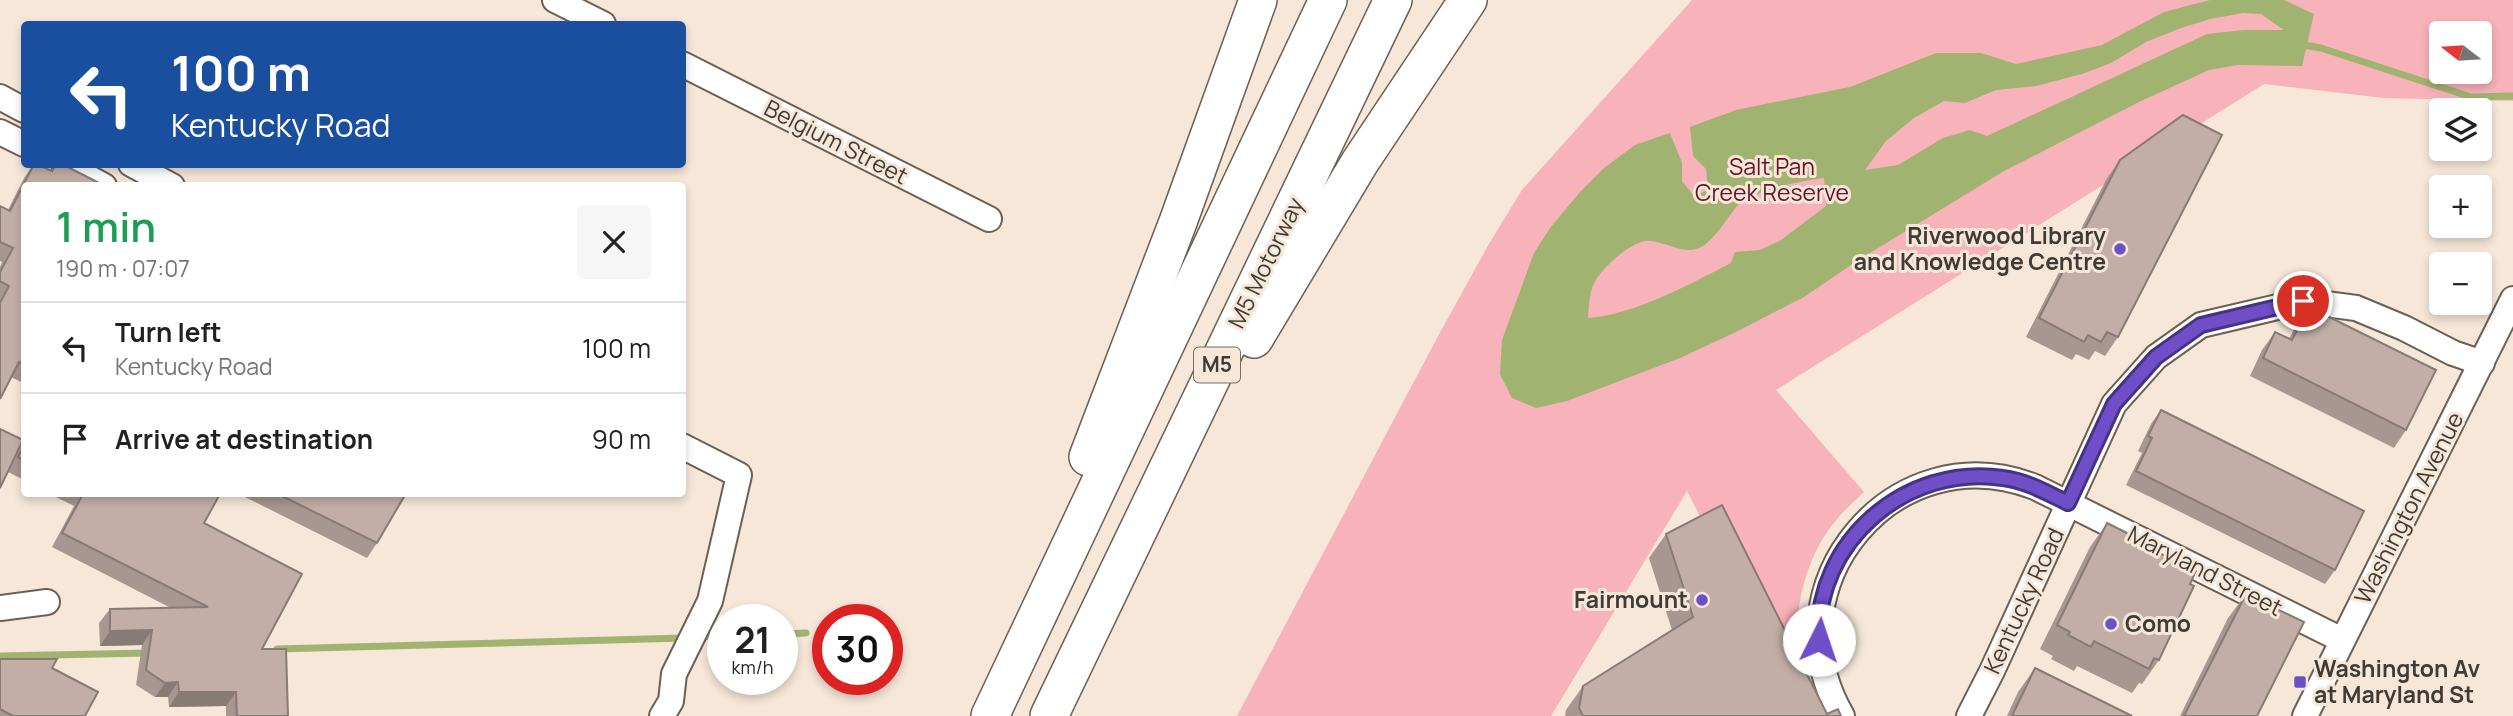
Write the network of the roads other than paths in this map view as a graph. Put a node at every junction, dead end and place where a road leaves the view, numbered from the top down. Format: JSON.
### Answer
{"nodes":[{"id":1,"x":555,"y":0,"type":"edge"},
{"id":2,"x":1258,"y":0,"type":"edge"},
{"id":3,"x":1328,"y":0,"type":"edge"},
{"id":4,"x":1393,"y":0,"type":"edge"},
{"id":5,"x":1468,"y":0,"type":"edge"},
{"id":6,"x":597,"y":21,"type":"edge"},
{"id":7,"x":686,"y":66,"type":"edge"},
{"id":8,"x":0,"y":97,"type":"edge"},
{"id":9,"x":21,"y":108,"type":"edge"},
{"id":10,"x":0,"y":132,"type":"edge"},
{"id":11,"x":21,"y":142,"type":"edge"},
{"id":12,"x":71,"y":168,"type":"edge"},
{"id":13,"x":138,"y":168,"type":"edge"},
{"id":14,"x":97,"y":182,"type":"edge"},
{"id":15,"x":165,"y":182,"type":"edge"},
{"id":16,"x":989,"y":219,"type":"dead end"},
{"id":17,"x":2513,"y":299,"type":"edge"},
{"id":18,"x":2482,"y":363,"type":"junction"},
{"id":19,"x":686,"y":448,"type":"edge"},
{"id":20,"x":2068,"y":503,"type":"junction"},
{"id":21,"x":47,"y":602,"type":"dead end"},
{"id":22,"x":0,"y":608,"type":"edge"},
{"id":23,"x":1089,"y":633,"type":"junction"},
{"id":24,"x":2342,"y":640,"type":"junction"},
{"id":25,"x":662,"y":716,"type":"edge"},
{"id":26,"x":989,"y":716,"type":"edge"},
{"id":27,"x":1049,"y":716,"type":"edge"},
{"id":28,"x":1842,"y":716,"type":"edge"},
{"id":29,"x":1969,"y":716,"type":"edge"},
{"id":30,"x":2305,"y":716,"type":"edge"}],
"edges":[{"from":1,"to":6,"type":"street"},
{"from":2,"to":26,"type":"highway"},
{"from":3,"to":26,"type":"highway","number":"M5"},
{"from":4,"to":23,"type":"highway","name":"M5 Motorway","number":"M5"},
{"from":5,"to":23,"type":"highway"},
{"from":7,"to":16,"type":"street","name":"Belgium Street"},
{"from":8,"to":9,"type":"street"},
{"from":10,"to":11,"type":"street"},
{"from":12,"to":14,"type":"street"},
{"from":13,"to":15,"type":"street"},
{"from":17,"to":18,"type":"street","name":"Washington Avenue"},
{"from":18,"to":20,"type":"street","name":"Kentucky Road"},
{"from":18,"to":24,"type":"street","name":"Washington Avenue"},
{"from":19,"to":25,"type":"street"},
{"from":20,"to":24,"type":"street","name":"Maryland Street"},
{"from":20,"to":28,"type":"street","name":"Maryland Street"},
{"from":20,"to":29,"type":"street","name":"Kentucky Road"},
{"from":21,"to":22,"type":"street"},
{"from":23,"to":27,"type":"highway","name":"M5 Motorway","number":"M5"},
{"from":24,"to":30,"type":"street","name":"Washington Avenue"}]}
